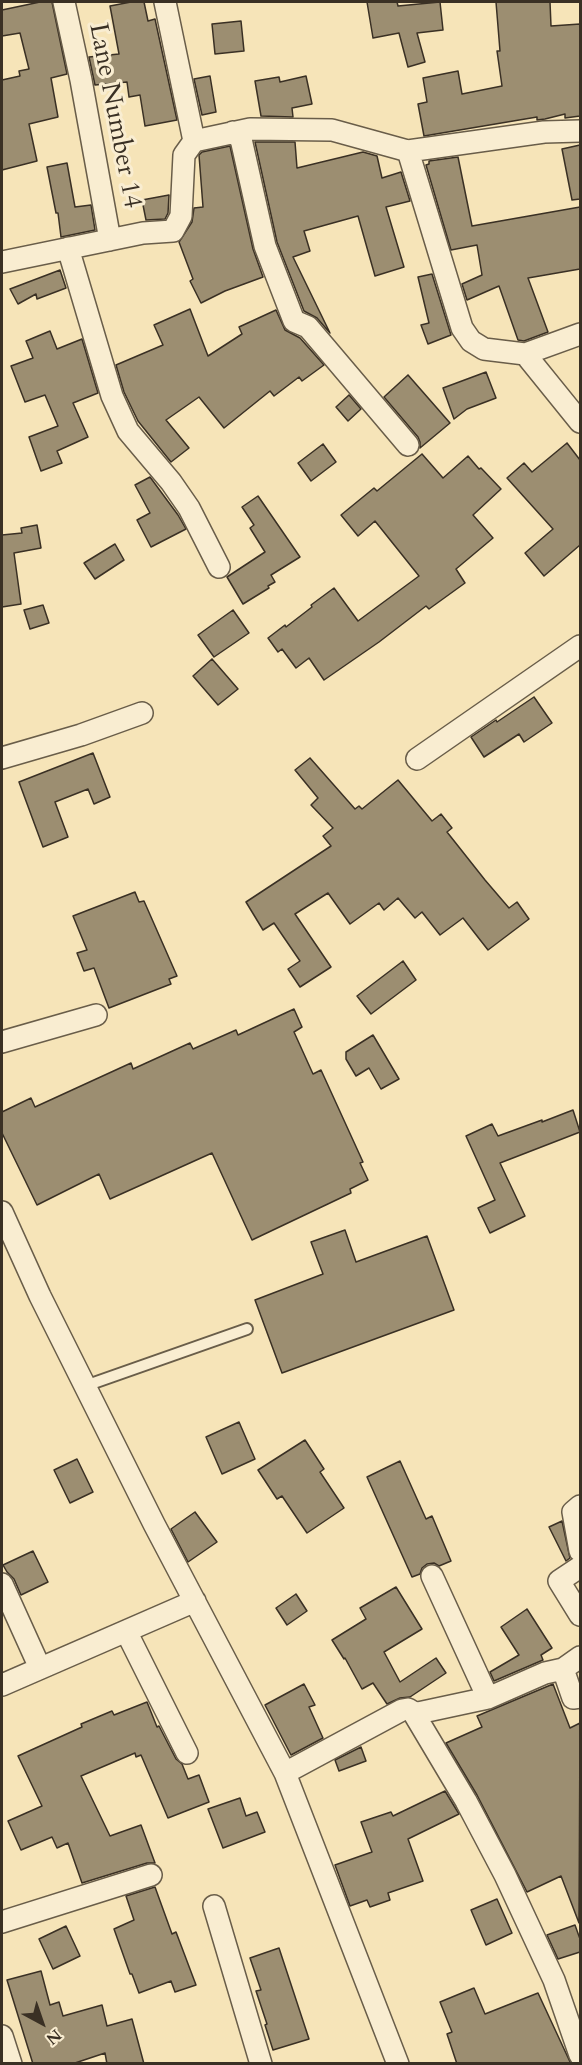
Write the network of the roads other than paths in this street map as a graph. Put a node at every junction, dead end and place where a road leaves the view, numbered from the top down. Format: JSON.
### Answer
{"nodes":[{"id":1,"x":64,"y":2,"type":"edge"},
{"id":2,"x":165,"y":2,"type":"edge"},
{"id":3,"x":580,"y":131,"type":"edge"},
{"id":4,"x":233,"y":132,"type":"junction"},
{"id":5,"x":194,"y":141,"type":"junction"},
{"id":6,"x":408,"y":152,"type":"junction"},
{"id":7,"x":110,"y":240,"type":"junction"},
{"id":8,"x":68,"y":248,"type":"junction"},
{"id":9,"x":2,"y":262,"type":"edge"},
{"id":10,"x":580,"y":334,"type":"edge"},
{"id":11,"x":525,"y":354,"type":"junction"},
{"id":12,"x":580,"y":422,"type":"edge"},
{"id":13,"x":408,"y":445,"type":"dead end"},
{"id":14,"x":219,"y":567,"type":"dead end"},
{"id":15,"x":580,"y":646,"type":"edge"},
{"id":16,"x":142,"y":713,"type":"dead end"},
{"id":17,"x":2,"y":758,"type":"edge"},
{"id":18,"x":417,"y":759,"type":"dead end"},
{"id":19,"x":96,"y":1016,"type":"dead end"},
{"id":20,"x":2,"y":1042,"type":"edge"},
{"id":21,"x":2,"y":1212,"type":"edge"},
{"id":22,"x":247,"y":1329,"type":"dead end"},
{"id":23,"x":85,"y":1386,"type":"junction"},
{"id":24,"x":580,"y":1506,"type":"edge"},
{"id":25,"x":580,"y":1551,"type":"edge"},
{"id":26,"x":580,"y":1567,"type":"edge"},
{"id":27,"x":432,"y":1576,"type":"dead end"},
{"id":28,"x":2,"y":1584,"type":"edge"},
{"id":29,"x":195,"y":1601,"type":"junction"},
{"id":30,"x":580,"y":1615,"type":"edge"},
{"id":31,"x":126,"y":1631,"type":"junction"},
{"id":32,"x":580,"y":1658,"type":"edge"},
{"id":33,"x":40,"y":1668,"type":"junction"},
{"id":34,"x":562,"y":1669,"type":"junction"},
{"id":35,"x":2,"y":1685,"type":"edge"},
{"id":36,"x":580,"y":1697,"type":"edge"},
{"id":37,"x":488,"y":1698,"type":"junction"},
{"id":38,"x":413,"y":1712,"type":"junction"},
{"id":39,"x":187,"y":1753,"type":"dead end"},
{"id":40,"x":285,"y":1773,"type":"junction"},
{"id":41,"x":151,"y":1875,"type":"dead end"},
{"id":42,"x":214,"y":1906,"type":"dead end"},
{"id":43,"x":2,"y":1922,"type":"edge"},
{"id":44,"x":2,"y":2036,"type":"edge"},
{"id":45,"x":580,"y":2055,"type":"edge"},
{"id":46,"x":11,"y":2064,"type":"edge"},
{"id":47,"x":261,"y":2064,"type":"edge"},
{"id":48,"x":398,"y":2064,"type":"edge"}],
"edges":[{"from":1,"to":7,"type":"street","name":"Lane Number 14"},
{"from":2,"to":5,"type":"street"},
{"from":3,"to":6,"type":"street"},
{"from":4,"to":5,"type":"street"},
{"from":4,"to":6,"type":"street"},
{"from":4,"to":13,"type":"street"},
{"from":5,"to":7,"type":"street"},
{"from":6,"to":11,"type":"street"},
{"from":7,"to":8,"type":"street"},
{"from":8,"to":9,"type":"street"},
{"from":8,"to":14,"type":"street"},
{"from":10,"to":11,"type":"street"},
{"from":11,"to":12,"type":"street"},
{"from":15,"to":18,"type":"street"},
{"from":16,"to":17,"type":"street"},
{"from":19,"to":20,"type":"street"},
{"from":21,"to":23,"type":"street"},
{"from":22,"to":23,"type":"lane"},
{"from":23,"to":29,"type":"street"},
{"from":24,"to":25,"type":"street"},
{"from":26,"to":30,"type":"street"},
{"from":27,"to":37,"type":"street"},
{"from":28,"to":33,"type":"street"},
{"from":29,"to":31,"type":"street"},
{"from":29,"to":40,"type":"street"},
{"from":31,"to":33,"type":"street"},
{"from":31,"to":39,"type":"street"},
{"from":32,"to":34,"type":"street"},
{"from":33,"to":35,"type":"street"},
{"from":34,"to":36,"type":"street"},
{"from":34,"to":37,"type":"street"},
{"from":37,"to":38,"type":"street"},
{"from":38,"to":40,"type":"street"},
{"from":38,"to":45,"type":"street"},
{"from":40,"to":48,"type":"street"},
{"from":41,"to":43,"type":"street"},
{"from":42,"to":47,"type":"street"},
{"from":44,"to":46,"type":"street"}]}
